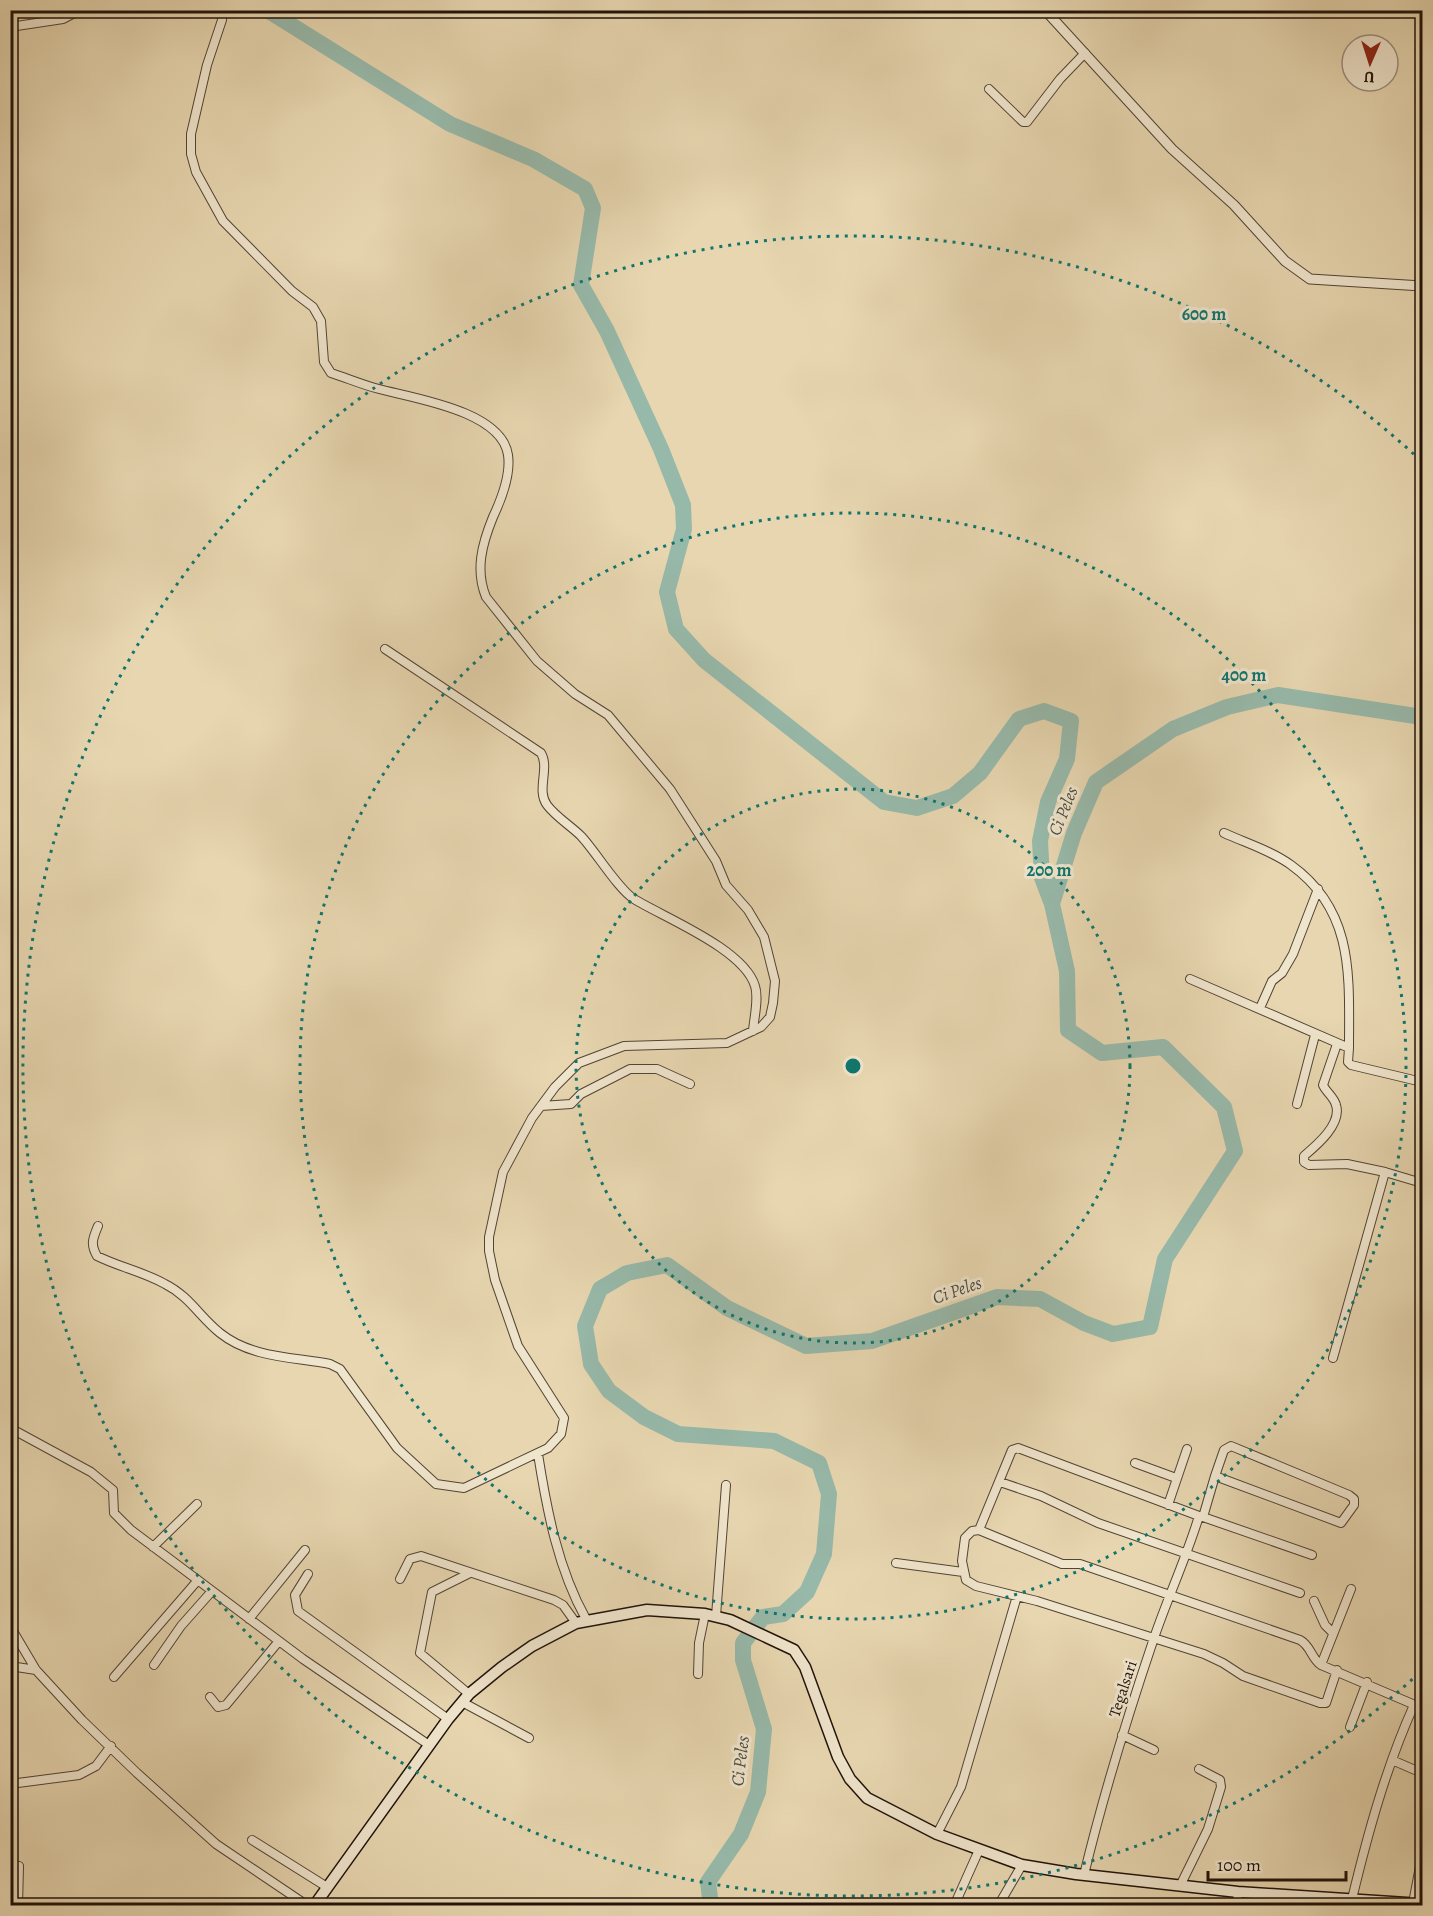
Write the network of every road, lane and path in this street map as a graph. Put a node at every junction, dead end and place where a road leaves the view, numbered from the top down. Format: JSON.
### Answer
{"nodes":[{"id":1,"x":80,"y":10,"type":"edge"},
{"id":2,"x":221,"y":10,"type":"edge"},
{"id":3,"x":1045,"y":10,"type":"edge"},
{"id":4,"x":10,"y":27,"type":"edge"},
{"id":5,"x":1085,"y":52,"type":"junction"},
{"id":6,"x":989,"y":89,"type":"dead end"},
{"id":7,"x":1422,"y":286,"type":"edge"},
{"id":8,"x":385,"y":649,"type":"dead end"},
{"id":9,"x":1224,"y":833,"type":"dead end"},
{"id":10,"x":1318,"y":889,"type":"junction"},
{"id":11,"x":1190,"y":979,"type":"dead end"},
{"id":12,"x":1260,"y":1008,"type":"junction"},
{"id":13,"x":753,"y":1031,"type":"junction"},
{"id":14,"x":1315,"y":1035,"type":"junction"},
{"id":15,"x":1337,"y":1044,"type":"junction"},
{"id":16,"x":1349,"y":1048,"type":"junction"},
{"id":17,"x":1422,"y":1082,"type":"edge"},
{"id":18,"x":690,"y":1084,"type":"dead end"},
{"id":19,"x":1296,"y":1104,"type":"dead end"},
{"id":20,"x":541,"y":1106,"type":"junction"},
{"id":21,"x":1385,"y":1172,"type":"junction"},
{"id":22,"x":1422,"y":1183,"type":"edge"},
{"id":23,"x":98,"y":1226,"type":"dead end"},
{"id":24,"x":1333,"y":1358,"type":"dead end"},
{"id":25,"x":10,"y":1428,"type":"edge"},
{"id":26,"x":1187,"y":1449,"type":"dead end"},
{"id":27,"x":538,"y":1454,"type":"junction"},
{"id":28,"x":1135,"y":1463,"type":"dead end"},
{"id":29,"x":1215,"y":1476,"type":"junction"},
{"id":30,"x":1176,"y":1478,"type":"junction"},
{"id":31,"x":1000,"y":1482,"type":"junction"},
{"id":32,"x":726,"y":1485,"type":"dead end"},
{"id":33,"x":197,"y":1504,"type":"dead end"},
{"id":34,"x":1168,"y":1505,"type":"junction"},
{"id":35,"x":1201,"y":1516,"type":"junction"},
{"id":36,"x":979,"y":1530,"type":"junction"},
{"id":37,"x":153,"y":1547,"type":"junction"},
{"id":38,"x":305,"y":1550,"type":"dead end"},
{"id":39,"x":1187,"y":1554,"type":"junction"},
{"id":40,"x":1312,"y":1555,"type":"dead end"},
{"id":41,"x":896,"y":1563,"type":"dead end"},
{"id":42,"x":963,"y":1572,"type":"junction"},
{"id":43,"x":470,"y":1573,"type":"junction"},
{"id":44,"x":308,"y":1574,"type":"dead end"},
{"id":45,"x":400,"y":1579,"type":"dead end"},
{"id":46,"x":198,"y":1580,"type":"junction"},
{"id":47,"x":1351,"y":1589,"type":"dead end"},
{"id":48,"x":212,"y":1591,"type":"junction"},
{"id":49,"x":1300,"y":1593,"type":"dead end"},
{"id":50,"x":1017,"y":1596,"type":"junction"},
{"id":51,"x":1171,"y":1596,"type":"junction"},
{"id":52,"x":1314,"y":1601,"type":"dead end"},
{"id":53,"x":710,"y":1615,"type":"junction"},
{"id":54,"x":249,"y":1619,"type":"junction"},
{"id":55,"x":581,"y":1621,"type":"junction"},
{"id":56,"x":10,"y":1626,"type":"edge"},
{"id":57,"x":1333,"y":1633,"type":"junction"},
{"id":58,"x":1154,"y":1638,"type":"junction"},
{"id":59,"x":279,"y":1641,"type":"junction"},
{"id":60,"x":154,"y":1665,"type":"dead end"},
{"id":61,"x":1321,"y":1665,"type":"junction"},
{"id":62,"x":10,"y":1666,"type":"edge"},
{"id":63,"x":36,"y":1670,"type":"junction"},
{"id":64,"x":1337,"y":1670,"type":"junction"},
{"id":65,"x":698,"y":1674,"type":"dead end"},
{"id":66,"x":114,"y":1677,"type":"dead end"},
{"id":67,"x":1367,"y":1682,"type":"junction"},
{"id":68,"x":210,"y":1697,"type":"dead end"},
{"id":69,"x":466,"y":1698,"type":"junction"},
{"id":70,"x":1418,"y":1707,"type":"edge"},
{"id":71,"x":448,"y":1719,"type":"junction"},
{"id":72,"x":1350,"y":1727,"type":"dead end"},
{"id":73,"x":1122,"y":1735,"type":"junction"},
{"id":74,"x":529,"y":1738,"type":"dead end"},
{"id":75,"x":429,"y":1745,"type":"junction"},
{"id":76,"x":111,"y":1746,"type":"junction"},
{"id":77,"x":1154,"y":1750,"type":"dead end"},
{"id":78,"x":1392,"y":1760,"type":"junction"},
{"id":79,"x":1198,"y":1769,"type":"dead end"},
{"id":80,"x":1422,"y":1770,"type":"edge"},
{"id":81,"x":10,"y":1784,"type":"edge"},
{"id":82,"x":937,"y":1834,"type":"junction"},
{"id":83,"x":252,"y":1840,"type":"dead end"},
{"id":84,"x":979,"y":1850,"type":"junction"},
{"id":85,"x":1422,"y":1856,"type":"edge"},
{"id":86,"x":1022,"y":1865,"type":"junction"},
{"id":87,"x":20,"y":1866,"type":"dead end"},
{"id":88,"x":1084,"y":1875,"type":"junction"},
{"id":89,"x":327,"y":1887,"type":"junction"},
{"id":90,"x":1180,"y":1887,"type":"junction"},
{"id":91,"x":1238,"y":1892,"type":"junction"},
{"id":92,"x":1354,"y":1901,"type":"edge"},
{"id":93,"x":1418,"y":1904,"type":"edge"},
{"id":94,"x":18,"y":1905,"type":"edge"},
{"id":95,"x":308,"y":1905,"type":"edge"},
{"id":96,"x":314,"y":1905,"type":"edge"},
{"id":97,"x":954,"y":1905,"type":"edge"},
{"id":98,"x":998,"y":1905,"type":"edge"},
{"id":99,"x":1237,"y":1905,"type":"edge"}],
"edges":[{"from":1,"to":4,"type":"street"},
{"from":2,"to":13,"type":"street"},
{"from":3,"to":5,"type":"street"},
{"from":5,"to":6,"type":"street"},
{"from":5,"to":7,"type":"street"},
{"from":8,"to":13,"type":"street"},
{"from":9,"to":10,"type":"street"},
{"from":10,"to":12,"type":"street"},
{"from":10,"to":16,"type":"street"},
{"from":11,"to":12,"type":"street"},
{"from":12,"to":14,"type":"street"},
{"from":13,"to":20,"type":"street"},
{"from":14,"to":15,"type":"street"},
{"from":14,"to":19,"type":"street"},
{"from":15,"to":16,"type":"street"},
{"from":15,"to":21,"type":"street"},
{"from":16,"to":17,"type":"street"},
{"from":18,"to":20,"type":"street"},
{"from":20,"to":27,"type":"street"},
{"from":21,"to":22,"type":"street"},
{"from":21,"to":24,"type":"street"},
{"from":23,"to":27,"type":"street"},
{"from":25,"to":37,"type":"street"},
{"from":26,"to":30,"type":"street"},
{"from":27,"to":55,"type":"street"},
{"from":28,"to":30,"type":"street"},
{"from":29,"to":29,"type":"street","name":"Tegalsari"},
{"from":29,"to":35,"type":"street","name":"Tegalsari"},
{"from":30,"to":34,"type":"street"},
{"from":31,"to":34,"type":"street"},
{"from":31,"to":36,"type":"street"},
{"from":31,"to":39,"type":"street"},
{"from":32,"to":53,"type":"street"},
{"from":33,"to":37,"type":"street"},
{"from":34,"to":35,"type":"street"},
{"from":35,"to":39,"type":"street","name":"Tegalsari"},
{"from":35,"to":40,"type":"street"},
{"from":36,"to":42,"type":"street"},
{"from":36,"to":51,"type":"street"},
{"from":37,"to":46,"type":"street"},
{"from":38,"to":54,"type":"street"},
{"from":39,"to":49,"type":"street"},
{"from":39,"to":51,"type":"street","name":"Tegalsari"},
{"from":41,"to":42,"type":"street"},
{"from":42,"to":50,"type":"street"},
{"from":43,"to":45,"type":"street"},
{"from":43,"to":55,"type":"street"},
{"from":43,"to":69,"type":"street"},
{"from":44,"to":71,"type":"street"},
{"from":46,"to":48,"type":"street"},
{"from":46,"to":66,"type":"street"},
{"from":47,"to":57,"type":"street"},
{"from":48,"to":54,"type":"street"},
{"from":48,"to":60,"type":"street"},
{"from":50,"to":58,"type":"street"},
{"from":50,"to":82,"type":"street"},
{"from":51,"to":58,"type":"street","name":"Tegalsari"},
{"from":51,"to":61,"type":"street"},
{"from":52,"to":57,"type":"street"},
{"from":53,"to":55,"type":"main road"},
{"from":53,"to":65,"type":"street"},
{"from":53,"to":82,"type":"main road"},
{"from":54,"to":59,"type":"street"},
{"from":55,"to":69,"type":"main road"},
{"from":56,"to":63,"type":"street"},
{"from":57,"to":61,"type":"street"},
{"from":58,"to":64,"type":"street"},
{"from":58,"to":73,"type":"street","name":"Tegalsari"},
{"from":59,"to":68,"type":"street"},
{"from":59,"to":75,"type":"street"},
{"from":61,"to":64,"type":"street"},
{"from":62,"to":63,"type":"street"},
{"from":63,"to":76,"type":"street"},
{"from":64,"to":67,"type":"street"},
{"from":67,"to":70,"type":"street"},
{"from":67,"to":72,"type":"street"},
{"from":69,"to":71,"type":"main road"},
{"from":69,"to":74,"type":"street"},
{"from":70,"to":78,"type":"street"},
{"from":71,"to":75,"type":"main road"},
{"from":73,"to":77,"type":"street"},
{"from":73,"to":88,"type":"street","name":"Tegalsari"},
{"from":75,"to":89,"type":"main road"},
{"from":76,"to":81,"type":"street"},
{"from":76,"to":95,"type":"street"},
{"from":78,"to":80,"type":"street"},
{"from":78,"to":92,"type":"street"},
{"from":79,"to":90,"type":"street"},
{"from":82,"to":84,"type":"main road"},
{"from":83,"to":89,"type":"street"},
{"from":84,"to":86,"type":"main road"},
{"from":84,"to":97,"type":"street"},
{"from":85,"to":93,"type":"street"},
{"from":86,"to":88,"type":"main road"},
{"from":86,"to":98,"type":"street"},
{"from":87,"to":94,"type":"street"},
{"from":88,"to":90,"type":"main road"},
{"from":89,"to":96,"type":"main road"},
{"from":90,"to":91,"type":"main road"},
{"from":91,"to":92,"type":"main road"},
{"from":91,"to":99,"type":"street"},
{"from":92,"to":93,"type":"main road"}]}
